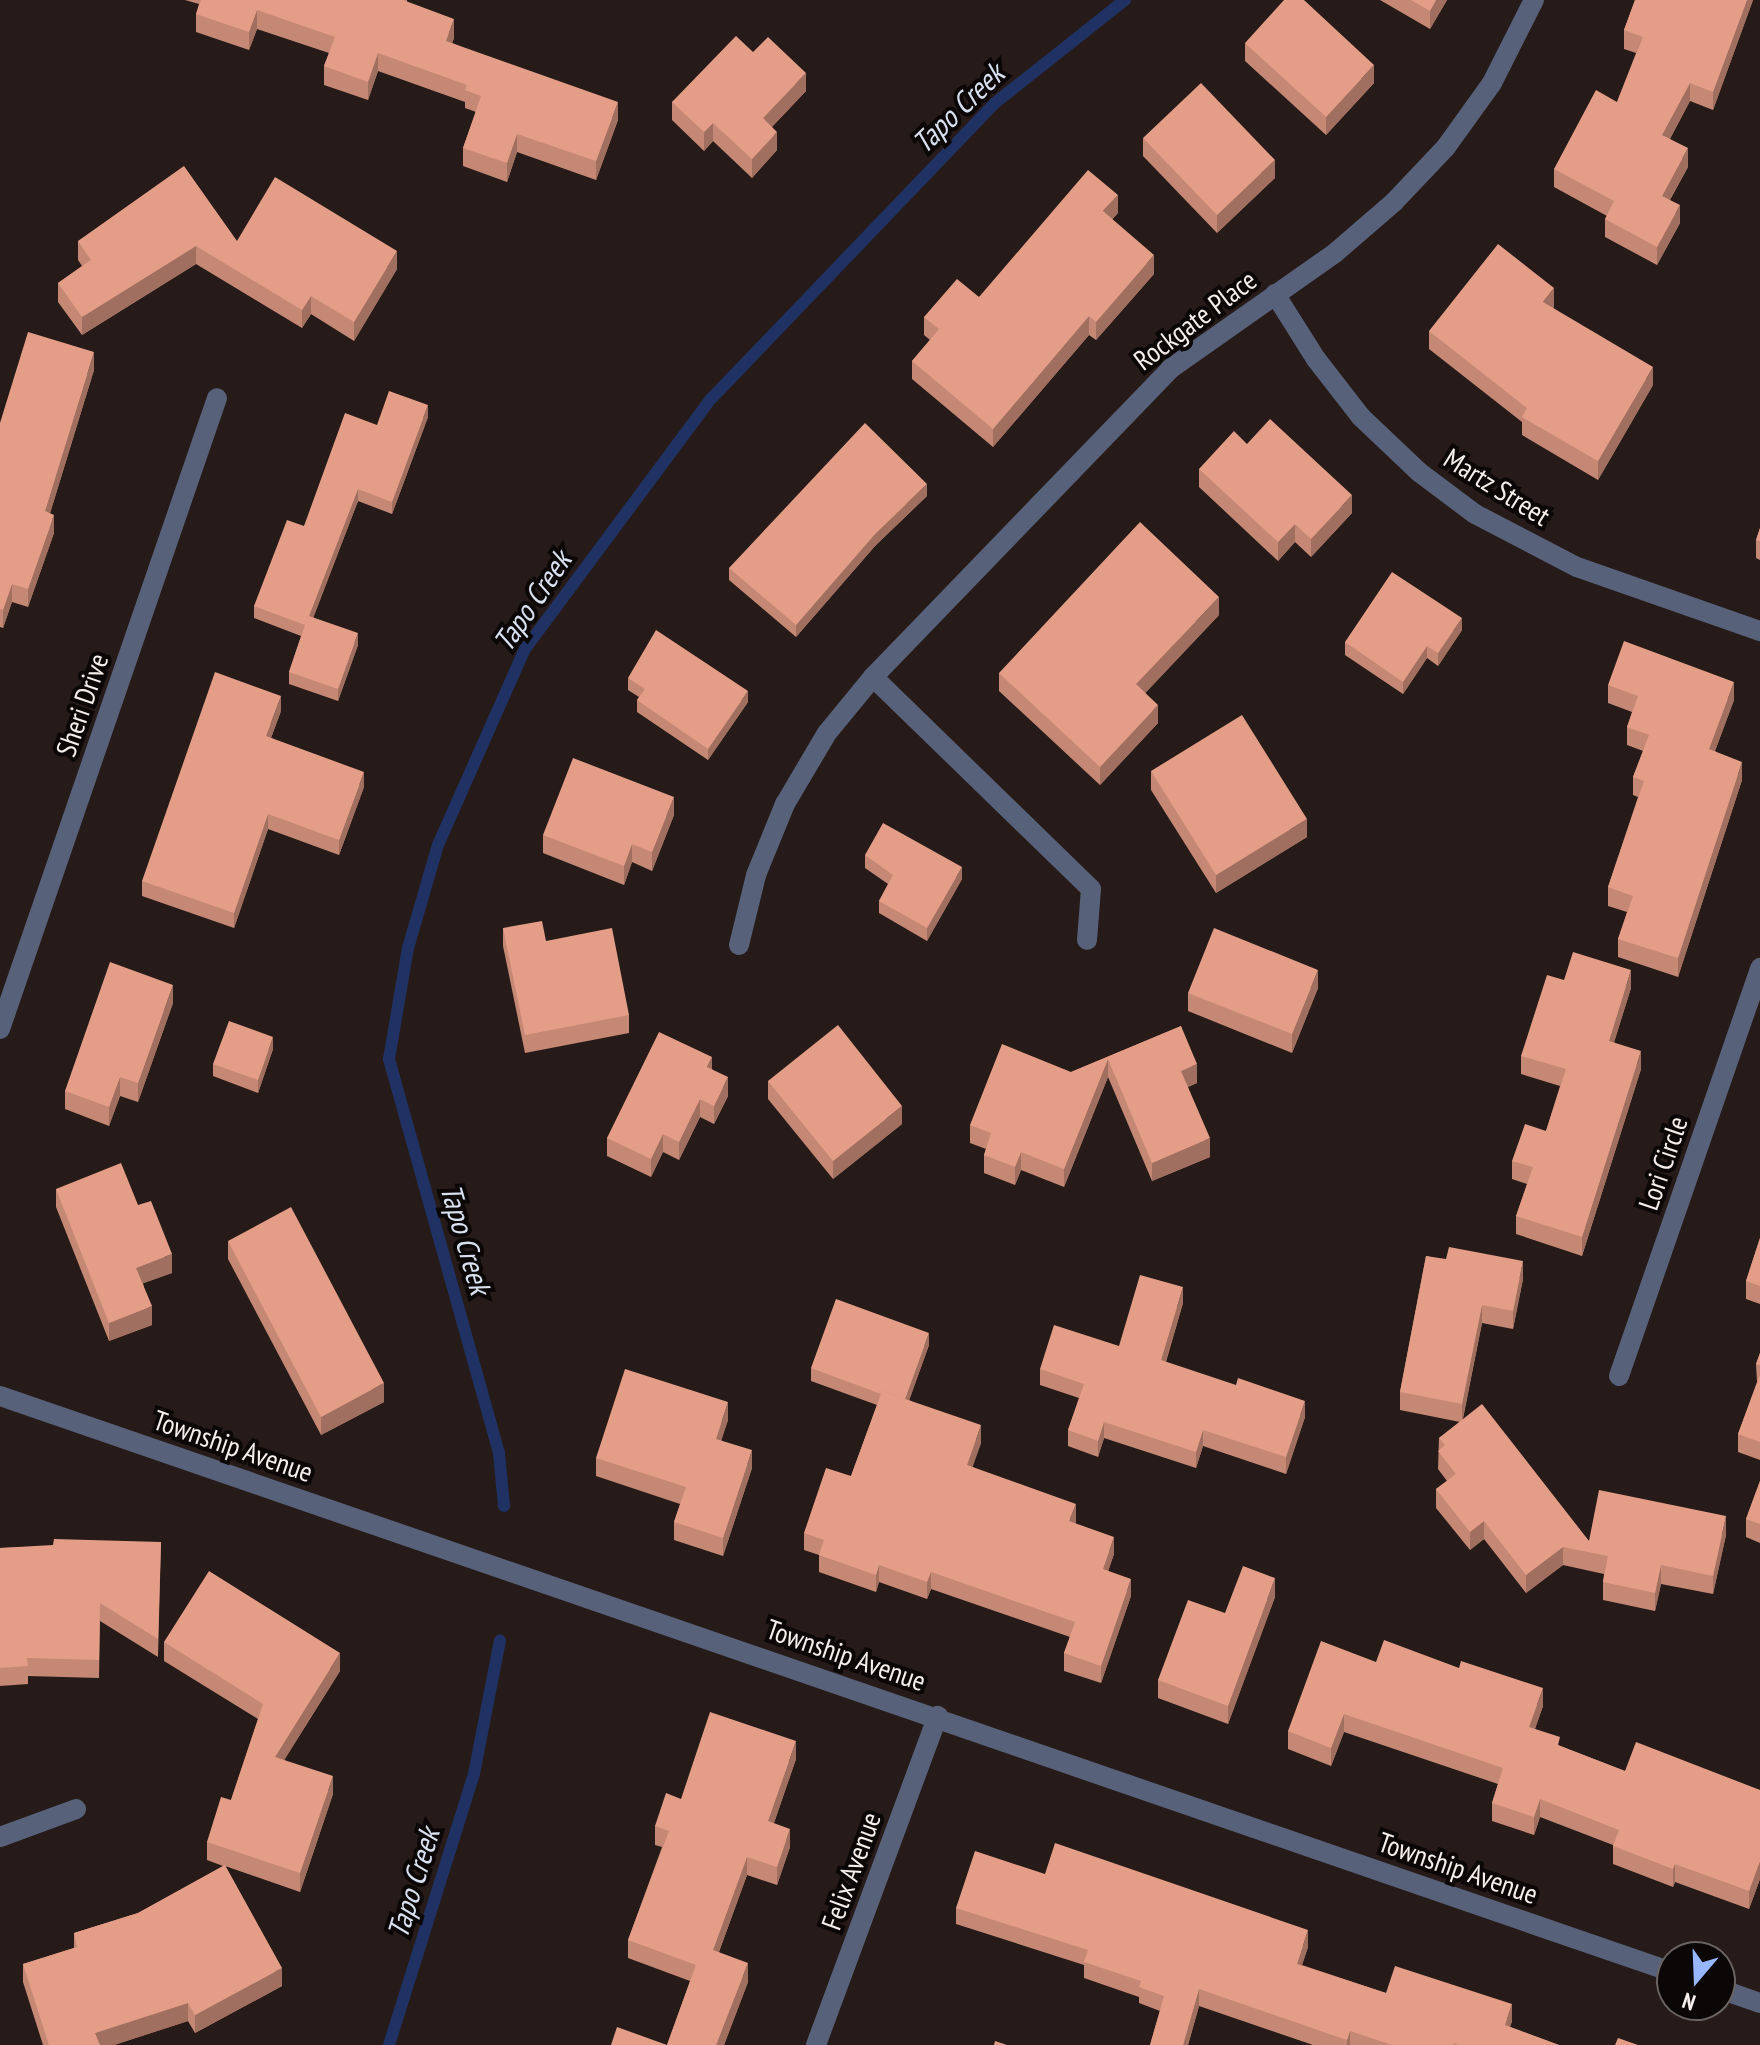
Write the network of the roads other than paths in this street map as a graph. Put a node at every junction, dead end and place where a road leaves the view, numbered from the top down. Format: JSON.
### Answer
{"nodes":[{"id":1,"x":1534,"y":0,"type":"edge"},
{"id":2,"x":1275,"y":294,"type":"junction"},
{"id":3,"x":217,"y":398,"type":"dead end"},
{"id":4,"x":1760,"y":631,"type":"edge"},
{"id":5,"x":873,"y":677,"type":"junction"},
{"id":6,"x":1087,"y":940,"type":"dead end"},
{"id":7,"x":739,"y":945,"type":"dead end"},
{"id":8,"x":1760,"y":968,"type":"edge"},
{"id":9,"x":0,"y":1029,"type":"edge"},
{"id":10,"x":1619,"y":1376,"type":"dead end"},
{"id":11,"x":0,"y":1396,"type":"edge"},
{"id":12,"x":938,"y":1716,"type":"junction"},
{"id":13,"x":76,"y":1809,"type":"dead end"},
{"id":14,"x":0,"y":1837,"type":"edge"},
{"id":15,"x":1656,"y":1966,"type":"edge"},
{"id":16,"x":1736,"y":1995,"type":"edge"},
{"id":17,"x":1760,"y":2003,"type":"edge"},
{"id":18,"x":816,"y":2045,"type":"edge"}],
"edges":[{"from":1,"to":2,"type":"street","name":"Rockgate Place"},
{"from":2,"to":4,"type":"street","name":"Martz Street"},
{"from":2,"to":5,"type":"street","name":"Rockgate Place"},
{"from":3,"to":9,"type":"street","name":"Sheri Drive"},
{"from":5,"to":6,"type":"street"},
{"from":5,"to":7,"type":"street","name":"Rockgate Place"},
{"from":8,"to":10,"type":"street","name":"Lori Circle"},
{"from":11,"to":12,"type":"street","name":"Township Avenue"},
{"from":12,"to":15,"type":"street","name":"Township Avenue"},
{"from":12,"to":18,"type":"street","name":"Felix Avenue"},
{"from":13,"to":14,"type":"street"},
{"from":16,"to":17,"type":"street"}]}
